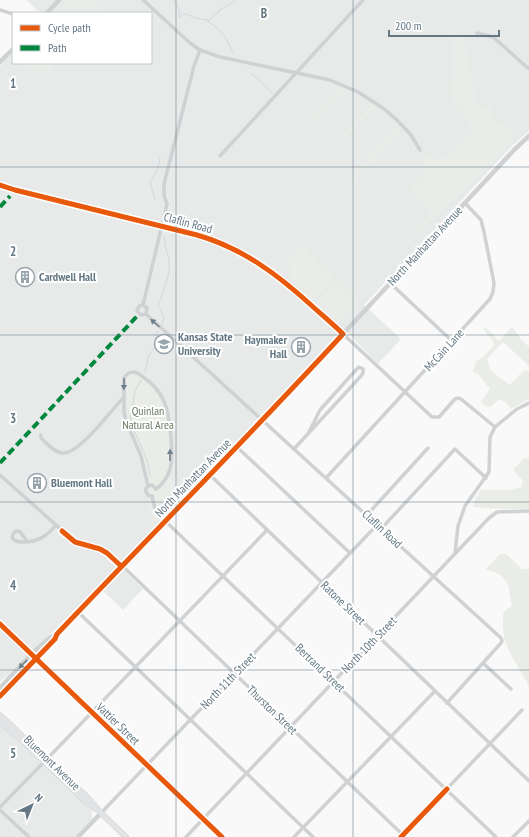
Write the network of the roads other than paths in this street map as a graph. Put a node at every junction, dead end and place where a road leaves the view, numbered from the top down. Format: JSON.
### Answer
{"nodes":[{"id":1,"x":59,"y":0,"type":"edge"},
{"id":2,"x":143,"y":0,"type":"edge"},
{"id":3,"x":363,"y":0,"type":"edge"},
{"id":4,"x":0,"y":10,"type":"edge"},
{"id":5,"x":48,"y":12,"type":"edge"},
{"id":6,"x":12,"y":14,"type":"edge"},
{"id":7,"x":477,"y":33,"type":"dead end"},
{"id":8,"x":12,"y":50,"type":"edge"},
{"id":9,"x":200,"y":50,"type":"junction"},
{"id":10,"x":529,"y":61,"type":"edge"},
{"id":11,"x":0,"y":62,"type":"edge"},
{"id":12,"x":525,"y":65,"type":"junction"},
{"id":13,"x":529,"y":69,"type":"edge"},
{"id":14,"x":296,"y":72,"type":"junction"},
{"id":15,"x":529,"y":136,"type":"edge"},
{"id":16,"x":420,"y":150,"type":"dead end"},
{"id":17,"x":220,"y":156,"type":"dead end"},
{"id":18,"x":0,"y":185,"type":"edge"},
{"id":19,"x":465,"y":203,"type":"junction"},
{"id":20,"x":162,"y":226,"type":"junction"},
{"id":21,"x":390,"y":283,"type":"junction"},
{"id":22,"x":143,"y":305,"type":"junction"},
{"id":23,"x":146,"y":314,"type":"junction"},
{"id":24,"x":343,"y":334,"type":"junction"},
{"id":25,"x":452,"y":341,"type":"junction"},
{"id":26,"x":405,"y":393,"type":"junction"},
{"id":27,"x":124,"y":397,"type":"junction"},
{"id":28,"x":529,"y":403,"type":"edge"},
{"id":29,"x":263,"y":420,"type":"junction"},
{"id":30,"x":495,"y":427,"type":"junction"},
{"id":31,"x":308,"y":434,"type":"junction"},
{"id":32,"x":41,"y":435,"type":"dead end"},
{"id":33,"x":237,"y":447,"type":"junction"},
{"id":34,"x":428,"y":448,"type":"dead end"},
{"id":35,"x":294,"y":449,"type":"junction"},
{"id":36,"x":0,"y":475,"type":"edge"},
{"id":37,"x":210,"y":475,"type":"junction"},
{"id":38,"x":326,"y":478,"type":"junction"},
{"id":39,"x":486,"y":478,"type":"junction"},
{"id":40,"x":148,"y":486,"type":"junction"},
{"id":41,"x":156,"y":489,"type":"junction"},
{"id":42,"x":152,"y":496,"type":"junction"},
{"id":43,"x":529,"y":511,"type":"edge"},
{"id":44,"x":367,"y":515,"type":"junction"},
{"id":45,"x":166,"y":520,"type":"junction"},
{"id":46,"x":56,"y":525,"type":"junction"},
{"id":47,"x":377,"y":525,"type":"junction"},
{"id":48,"x":381,"y":529,"type":"junction"},
{"id":49,"x":267,"y":530,"type":"junction"},
{"id":50,"x":28,"y":542,"type":"dead end"},
{"id":51,"x":350,"y":553,"type":"junction"},
{"id":52,"x":455,"y":554,"type":"junction"},
{"id":53,"x":122,"y":566,"type":"junction"},
{"id":54,"x":223,"y":575,"type":"junction"},
{"id":55,"x":434,"y":577,"type":"junction"},
{"id":56,"x":322,"y":583,"type":"junction"},
{"id":57,"x":78,"y":612,"type":"junction"},
{"id":58,"x":179,"y":621,"type":"junction"},
{"id":59,"x":0,"y":624,"type":"edge"},
{"id":60,"x":278,"y":628,"type":"junction"},
{"id":61,"x":378,"y":636,"type":"junction"},
{"id":62,"x":34,"y":657,"type":"junction"},
{"id":63,"x":483,"y":663,"type":"junction"},
{"id":64,"x":135,"y":667,"type":"junction"},
{"id":65,"x":235,"y":674,"type":"junction"},
{"id":66,"x":334,"y":682,"type":"junction"},
{"id":67,"x":0,"y":688,"type":"edge"},
{"id":68,"x":511,"y":689,"type":"dead end"},
{"id":69,"x":435,"y":691,"type":"junction"},
{"id":70,"x":0,"y":696,"type":"edge"},
{"id":71,"x":447,"y":702,"type":"junction"},
{"id":72,"x":522,"y":710,"type":"dead end"},
{"id":73,"x":91,"y":712,"type":"junction"},
{"id":74,"x":0,"y":715,"type":"edge"},
{"id":75,"x":191,"y":720,"type":"junction"},
{"id":76,"x":0,"y":722,"type":"edge"},
{"id":77,"x":290,"y":728,"type":"junction"},
{"id":78,"x":391,"y":736,"type":"junction"},
{"id":79,"x":490,"y":744,"type":"junction"},
{"id":80,"x":45,"y":760,"type":"junction"},
{"id":81,"x":147,"y":766,"type":"junction"},
{"id":82,"x":247,"y":773,"type":"junction"},
{"id":83,"x":347,"y":781,"type":"junction"},
{"id":84,"x":529,"y":781,"type":"edge"},
{"id":85,"x":447,"y":789,"type":"junction"},
{"id":86,"x":0,"y":808,"type":"edge"},
{"id":87,"x":101,"y":813,"type":"junction"},
{"id":88,"x":203,"y":819,"type":"junction"},
{"id":89,"x":529,"y":822,"type":"edge"},
{"id":90,"x":303,"y":828,"type":"junction"},
{"id":91,"x":403,"y":836,"type":"edge"},
{"id":92,"x":29,"y":837,"type":"edge"},
{"id":93,"x":78,"y":837,"type":"edge"},
{"id":94,"x":126,"y":837,"type":"edge"},
{"id":95,"x":186,"y":837,"type":"edge"},
{"id":96,"x":222,"y":837,"type":"edge"},
{"id":97,"x":294,"y":837,"type":"edge"},
{"id":98,"x":313,"y":837,"type":"edge"},
{"id":99,"x":496,"y":837,"type":"edge"},
{"id":100,"x":513,"y":837,"type":"edge"}],
"edges":[{"from":1,"to":5,"type":"street"},
{"from":2,"to":9,"type":"street"},
{"from":3,"to":14,"type":"street"},
{"from":4,"to":6,"type":"street"},
{"from":7,"to":12,"type":"street"},
{"from":8,"to":11,"type":"street"},
{"from":9,"to":14,"type":"street"},
{"from":9,"to":20,"type":"street"},
{"from":10,"to":12,"type":"street"},
{"from":12,"to":13,"type":"street"},
{"from":14,"to":16,"type":"street"},
{"from":14,"to":17,"type":"street"},
{"from":15,"to":19,"type":"street","name":"North Manhattan Avenue"},
{"from":18,"to":20,"type":"street","name":"Claflin Road"},
{"from":19,"to":21,"type":"street","name":"North Manhattan Avenue"},
{"from":19,"to":25,"type":"street","name":"McCain Lane"},
{"from":20,"to":22,"type":"street"},
{"from":20,"to":24,"type":"street","name":"Claflin Road"},
{"from":21,"to":24,"type":"street","name":"North Manhattan Avenue"},
{"from":21,"to":25,"type":"street"},
{"from":22,"to":23,"type":"street"},
{"from":22,"to":23,"type":"street"},
{"from":29,"to":23,"type":"street","name":"Claflin Road","one_way":true},
{"from":24,"to":26,"type":"street"},
{"from":24,"to":29,"type":"street","name":"North Manhattan Avenue"},
{"from":25,"to":26,"type":"street","name":"McCain Lane"},
{"from":26,"to":30,"type":"street"},
{"from":26,"to":38,"type":"street","name":"McCain Lane"},
{"from":27,"to":32,"type":"street"},
{"from":27,"to":40,"type":"street"},
{"from":41,"to":27,"type":"street","one_way":true},
{"from":28,"to":30,"type":"street"},
{"from":29,"to":33,"type":"street","name":"North Manhattan Avenue"},
{"from":29,"to":35,"type":"street","name":"Claflin Road"},
{"from":30,"to":39,"type":"street"},
{"from":31,"to":31,"type":"street"},
{"from":31,"to":35,"type":"street"},
{"from":33,"to":37,"type":"street","name":"North Manhattan Avenue"},
{"from":33,"to":51,"type":"street"},
{"from":34,"to":44,"type":"street"},
{"from":35,"to":38,"type":"street","name":"Claflin Road"},
{"from":36,"to":46,"type":"street","name":"Thurston Street"},
{"from":37,"to":45,"type":"street","name":"North Manhattan Avenue"},
{"from":37,"to":49,"type":"street","name":"Ratone Street"},
{"from":38,"to":44,"type":"street","name":"Claflin Road"},
{"from":39,"to":48,"type":"street"},
{"from":39,"to":52,"type":"street"},
{"from":40,"to":41,"type":"street"},
{"from":40,"to":42,"type":"street"},
{"from":41,"to":42,"type":"street"},
{"from":42,"to":45,"type":"street","name":"Bertrand Street"},
{"from":43,"to":52,"type":"street","name":"North 10th Street"},
{"from":44,"to":47,"type":"street","name":"Claflin Road"},
{"from":45,"to":53,"type":"street","name":"North Manhattan Avenue"},
{"from":45,"to":54,"type":"street","name":"Bertrand Street"},
{"from":46,"to":50,"type":"street"},
{"from":46,"to":53,"type":"street","name":"Thurston Street"},
{"from":47,"to":48,"type":"street","name":"Claflin Road"},
{"from":47,"to":51,"type":"street","name":"North 11th Street"},
{"from":48,"to":55,"type":"street","name":"Claflin Road"},
{"from":49,"to":54,"type":"street"},
{"from":49,"to":56,"type":"street","name":"Ratone Street"},
{"from":51,"to":56,"type":"street","name":"North 11th Street"},
{"from":52,"to":55,"type":"street","name":"North 10th Street"},
{"from":53,"to":57,"type":"street","name":"North Manhattan Avenue"},
{"from":53,"to":58,"type":"street","name":"Thurston Street"},
{"from":54,"to":58,"type":"street"},
{"from":54,"to":60,"type":"street","name":"Bertrand Street"},
{"from":55,"to":61,"type":"street","name":"North 10th Street"},
{"from":55,"to":63,"type":"street","name":"Claflin Road"},
{"from":56,"to":60,"type":"street","name":"North 11th Street"},
{"from":56,"to":61,"type":"street","name":"Ratone Street"},
{"from":57,"to":62,"type":"street","name":"North Manhattan Avenue"},
{"from":57,"to":64,"type":"street"},
{"from":58,"to":64,"type":"street"},
{"from":58,"to":65,"type":"street","name":"Thurston Street"},
{"from":59,"to":62,"type":"street","name":"Vattier Street"},
{"from":60,"to":65,"type":"street","name":"North 11th Street"},
{"from":60,"to":66,"type":"street","name":"Bertrand Street"},
{"from":61,"to":66,"type":"street","name":"North 10th Street"},
{"from":61,"to":69,"type":"street","name":"Ratone Street"},
{"from":62,"to":67,"type":"street","name":"North Manhattan Avenue","one_way":true},
{"from":62,"to":70,"type":"street","name":"North Manhattan Avenue"},
{"from":62,"to":73,"type":"street","name":"Vattier Street"},
{"from":63,"to":68,"type":"street"},
{"from":63,"to":71,"type":"street"},
{"from":64,"to":73,"type":"street"},
{"from":64,"to":75,"type":"street"},
{"from":65,"to":75,"type":"street","name":"North 11th Street"},
{"from":65,"to":77,"type":"street","name":"Thurston Street"},
{"from":66,"to":77,"type":"street","name":"North 10th Street"},
{"from":66,"to":78,"type":"street","name":"Bertrand Street"},
{"from":69,"to":71,"type":"street","name":"Ratone Street"},
{"from":69,"to":78,"type":"street"},
{"from":71,"to":79,"type":"street","name":"Ratone Street"},
{"from":72,"to":79,"type":"street"},
{"from":73,"to":80,"type":"street"},
{"from":73,"to":81,"type":"street","name":"Vattier Street"},
{"from":74,"to":80,"type":"main road","name":"Bluemont Avenue"},
{"from":75,"to":81,"type":"street","name":"North 11th Street"},
{"from":75,"to":82,"type":"street"},
{"from":76,"to":80,"type":"main road","name":"Bluemont Avenue"},
{"from":77,"to":82,"type":"street","name":"North 10th Street"},
{"from":77,"to":83,"type":"street","name":"Thurston Street"},
{"from":78,"to":83,"type":"street"},
{"from":78,"to":85,"type":"street","name":"Bertrand Street"},
{"from":79,"to":84,"type":"street","name":"Ratone Street"},
{"from":79,"to":85,"type":"street"},
{"from":80,"to":86,"type":"street"},
{"from":80,"to":87,"type":"main road","name":"Bluemont Avenue"},
{"from":80,"to":87,"type":"main road","name":"Bluemont Avenue"},
{"from":81,"to":87,"type":"street","name":"North 11th Street"},
{"from":81,"to":88,"type":"street","name":"Vattier Street"},
{"from":82,"to":88,"type":"street","name":"North 10th Street"},
{"from":82,"to":90,"type":"street"},
{"from":83,"to":90,"type":"street"},
{"from":83,"to":91,"type":"street","name":"Thurston Street"},
{"from":85,"to":91,"type":"street"},
{"from":85,"to":99,"type":"street","name":"Bertrand Street"},
{"from":86,"to":92,"type":"street"},
{"from":87,"to":93,"type":"street","name":"North 11th Street"},
{"from":87,"to":94,"type":"main road","name":"Bluemont Avenue"},
{"from":88,"to":95,"type":"street","name":"North 10th Street"},
{"from":88,"to":96,"type":"street","name":"Vattier Street"},
{"from":89,"to":100,"type":"street"},
{"from":90,"to":97,"type":"street"},
{"from":90,"to":98,"type":"street"}]}
